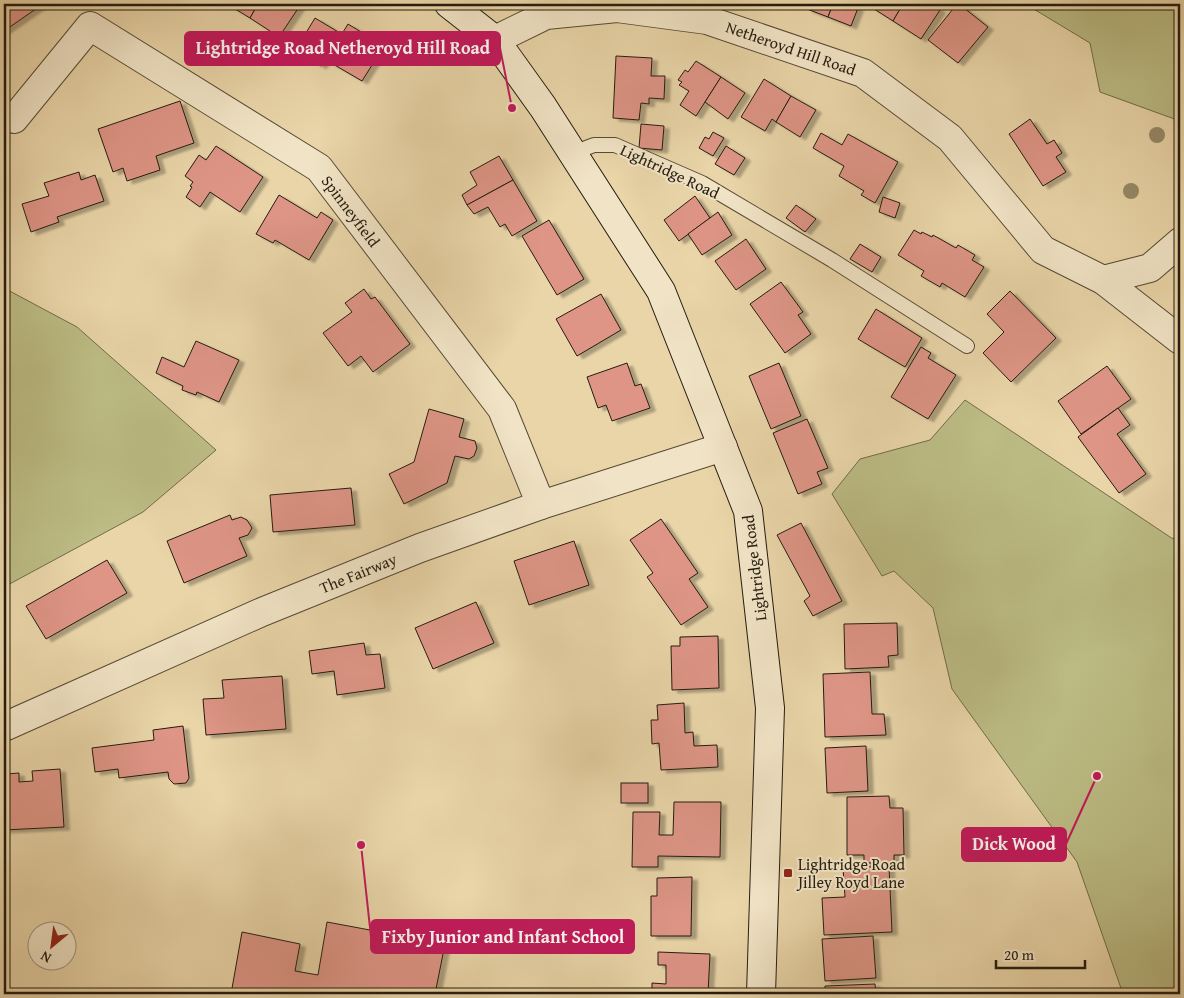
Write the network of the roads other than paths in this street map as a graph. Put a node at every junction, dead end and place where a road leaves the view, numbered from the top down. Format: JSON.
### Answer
{"nodes":[{"id":1,"x":449,"y":4,"type":"edge"},
{"id":2,"x":618,"y":6,"type":"edge"},
{"id":3,"x":495,"y":40,"type":"junction"},
{"id":4,"x":14,"y":119,"type":"dead end"},
{"id":5,"x":573,"y":153,"type":"junction"},
{"id":6,"x":1180,"y":242,"type":"edge"},
{"id":7,"x":1103,"y":280,"type":"junction"},
{"id":8,"x":1180,"y":340,"type":"edge"},
{"id":9,"x":967,"y":346,"type":"dead end"},
{"id":10,"x":723,"y":447,"type":"junction"},
{"id":11,"x":541,"y":505,"type":"junction"},
{"id":12,"x":4,"y":727,"type":"edge"},
{"id":13,"x":761,"y":994,"type":"edge"}],
"edges":[{"from":1,"to":3,"type":"street"},
{"from":2,"to":3,"type":"street","name":"Netheroyd Hill Road"},
{"from":2,"to":7,"type":"street","name":"Netheroyd Hill Road"},
{"from":3,"to":5,"type":"street","name":"Lightridge Road"},
{"from":4,"to":11,"type":"street","name":"Spinneyfield"},
{"from":5,"to":9,"type":"lane","name":"Lightridge Road"},
{"from":5,"to":10,"type":"street","name":"Lightridge Road"},
{"from":6,"to":7,"type":"street"},
{"from":7,"to":8,"type":"street","name":"Netheroyd Hill Road"},
{"from":10,"to":11,"type":"street","name":"The Fairway"},
{"from":10,"to":13,"type":"street","name":"Lightridge Road"},
{"from":11,"to":12,"type":"street","name":"The Fairway"}]}
